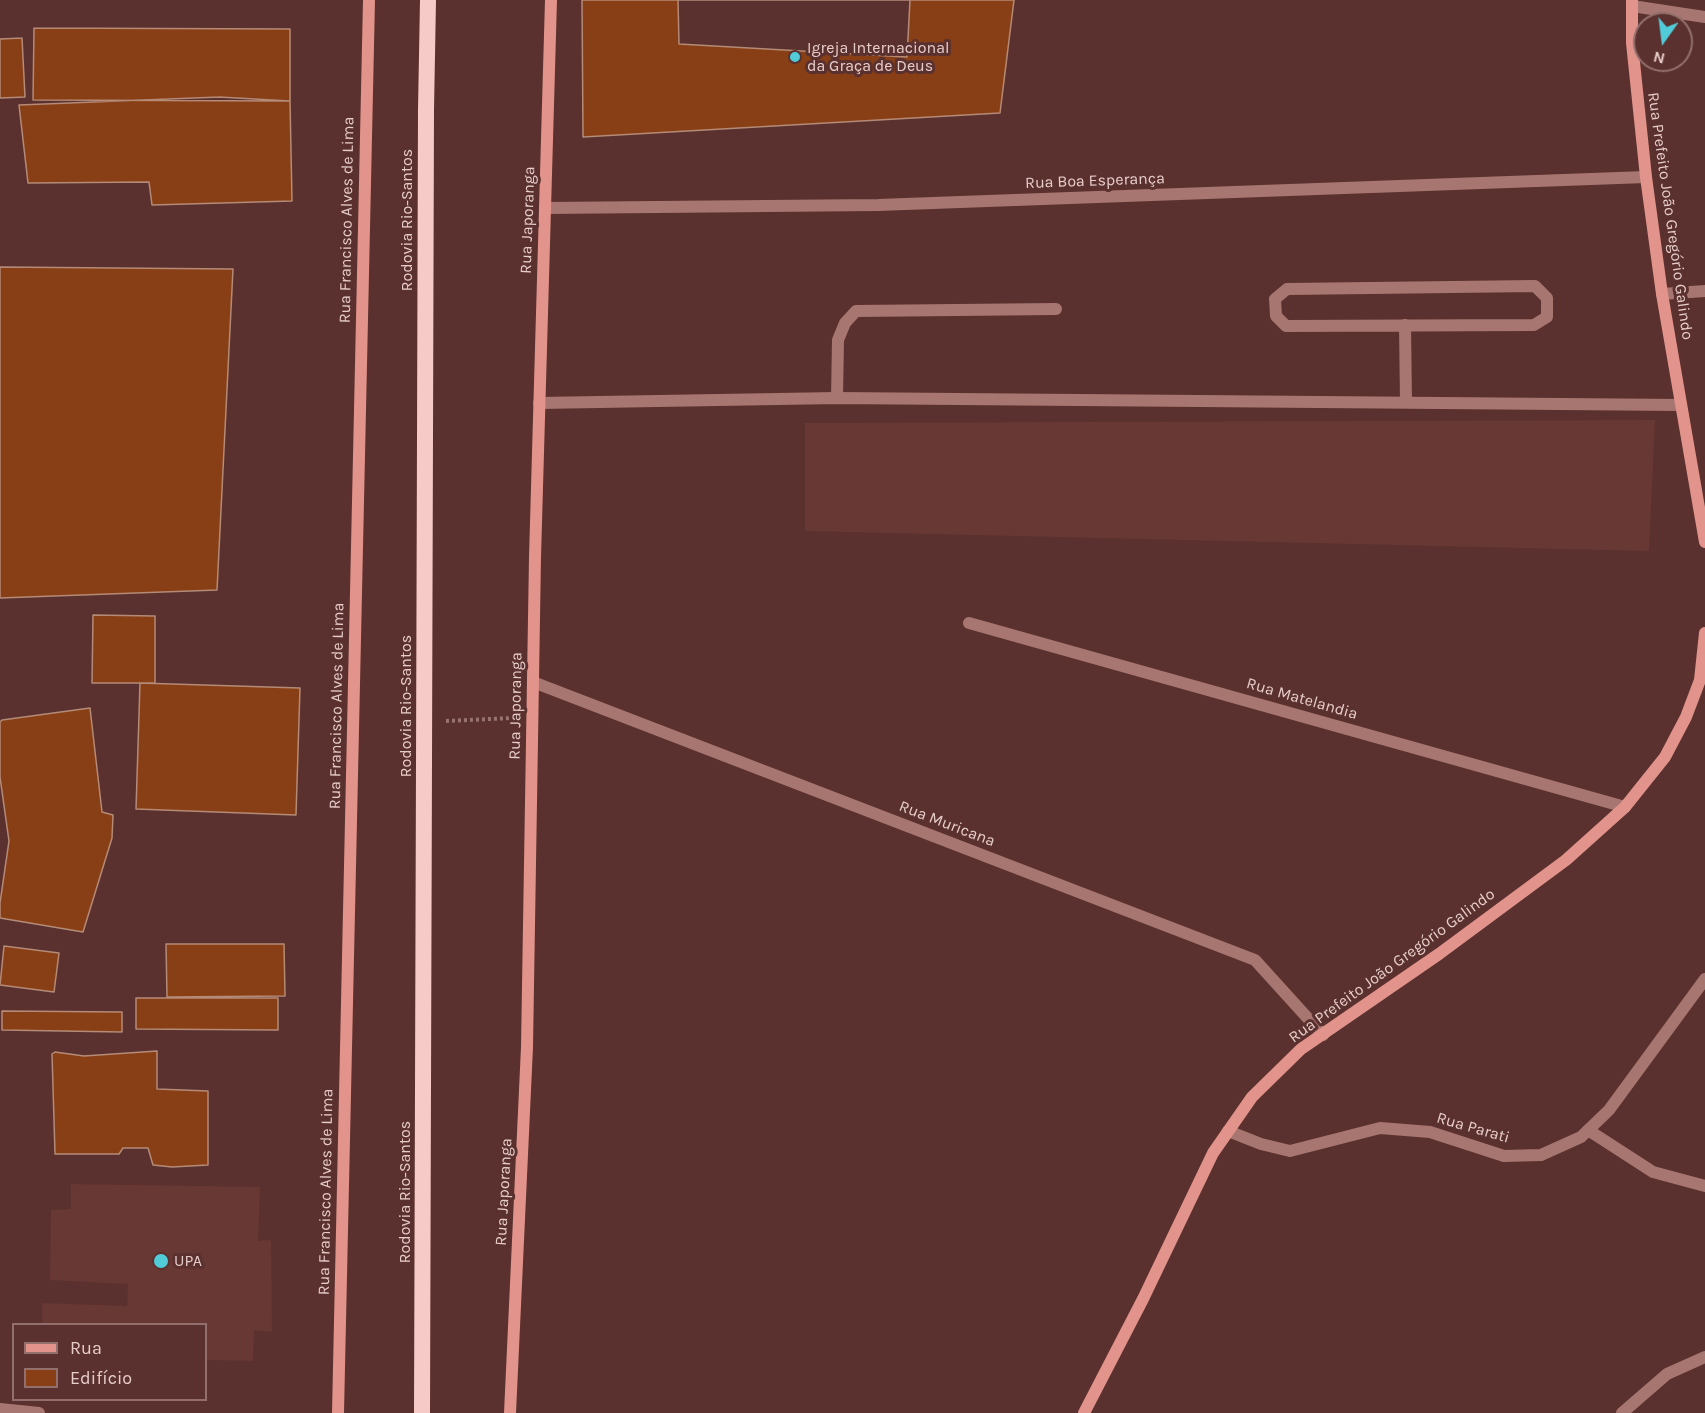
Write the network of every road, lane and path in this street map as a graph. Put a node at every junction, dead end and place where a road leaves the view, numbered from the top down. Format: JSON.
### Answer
{"nodes":[{"id":1,"x":369,"y":0,"type":"edge"},
{"id":2,"x":428,"y":0,"type":"edge"},
{"id":3,"x":551,"y":0,"type":"edge"},
{"id":4,"x":1632,"y":3,"type":"edge"},
{"id":5,"x":1705,"y":17,"type":"edge"},
{"id":6,"x":1646,"y":177,"type":"junction"},
{"id":7,"x":545,"y":208,"type":"junction"},
{"id":8,"x":1705,"y":291,"type":"edge"},
{"id":9,"x":1662,"y":294,"type":"junction"},
{"id":10,"x":1056,"y":309,"type":"dead end"},
{"id":11,"x":1406,"y":326,"type":"junction"},
{"id":12,"x":837,"y":398,"type":"junction"},
{"id":13,"x":1406,"y":402,"type":"junction"},
{"id":14,"x":539,"y":404,"type":"junction"},
{"id":15,"x":1681,"y":405,"type":"junction"},
{"id":16,"x":1705,"y":542,"type":"edge"},
{"id":17,"x":969,"y":623,"type":"dead end"},
{"id":18,"x":1705,"y":633,"type":"edge"},
{"id":19,"x":533,"y":682,"type":"junction"},
{"id":20,"x":532,"y":717,"type":"junction"},
{"id":21,"x":424,"y":722,"type":"junction"},
{"id":22,"x":1625,"y":807,"type":"junction"},
{"id":23,"x":1705,"y":979,"type":"edge"},
{"id":24,"x":1323,"y":1035,"type":"junction"},
{"id":25,"x":1588,"y":1130,"type":"junction"},
{"id":26,"x":1228,"y":1131,"type":"junction"},
{"id":27,"x":1705,"y":1186,"type":"edge"},
{"id":28,"x":1705,"y":1357,"type":"edge"},
{"id":29,"x":0,"y":1409,"type":"edge"},
{"id":30,"x":39,"y":1413,"type":"edge"},
{"id":31,"x":338,"y":1413,"type":"edge"},
{"id":32,"x":422,"y":1413,"type":"edge"},
{"id":33,"x":510,"y":1413,"type":"edge"},
{"id":34,"x":1084,"y":1413,"type":"edge"},
{"id":35,"x":1622,"y":1413,"type":"edge"}],
"edges":[{"from":1,"to":31,"type":"main road","name":"Rua Francisco Alves de Lima"},
{"from":2,"to":21,"type":"highway","name":"Rodovia Rio-Santos"},
{"from":3,"to":7,"type":"main road","name":"Rua Japoranga"},
{"from":4,"to":5,"type":"street"},
{"from":4,"to":6,"type":"main road","name":"Rua Prefeito João Gregório Galindo"},
{"from":6,"to":7,"type":"street","name":"Rua Boa Esperança"},
{"from":6,"to":9,"type":"main road","name":"Rua Prefeito João Gregório Galindo"},
{"from":7,"to":14,"type":"main road","name":"Rua Japoranga"},
{"from":8,"to":9,"type":"street"},
{"from":9,"to":15,"type":"main road","name":"Rua Prefeito João Gregório Galindo"},
{"from":10,"to":12,"type":"street"},
{"from":11,"to":11,"type":"street"},
{"from":11,"to":13,"type":"street"},
{"from":12,"to":13,"type":"street"},
{"from":12,"to":14,"type":"street"},
{"from":13,"to":15,"type":"street"},
{"from":14,"to":19,"type":"main road","name":"Rua Japoranga"},
{"from":15,"to":16,"type":"main road","name":"Rua Prefeito João Gregório Galindo"},
{"from":17,"to":22,"type":"street","name":"Rua Matelandia"},
{"from":18,"to":22,"type":"main road","name":"Rua Prefeito João Gregório Galindo"},
{"from":19,"to":20,"type":"main road","name":"Rua Japoranga"},
{"from":19,"to":24,"type":"street","name":"Rua Muricana"},
{"from":20,"to":21,"type":"path"},
{"from":20,"to":33,"type":"main road","name":"Rua Japoranga"},
{"from":21,"to":32,"type":"highway","name":"Rodovia Rio-Santos"},
{"from":22,"to":24,"type":"main road","name":"Rua Prefeito João Gregório Galindo"},
{"from":23,"to":25,"type":"street","name":"Rua Parati"},
{"from":24,"to":26,"type":"main road","name":"Rua Prefeito João Gregório Galindo"},
{"from":25,"to":26,"type":"street","name":"Rua Parati"},
{"from":25,"to":27,"type":"street"},
{"from":26,"to":34,"type":"main road","name":"Rua Prefeito João Gregório Galindo"},
{"from":28,"to":35,"type":"street"},
{"from":29,"to":30,"type":"street"}]}
